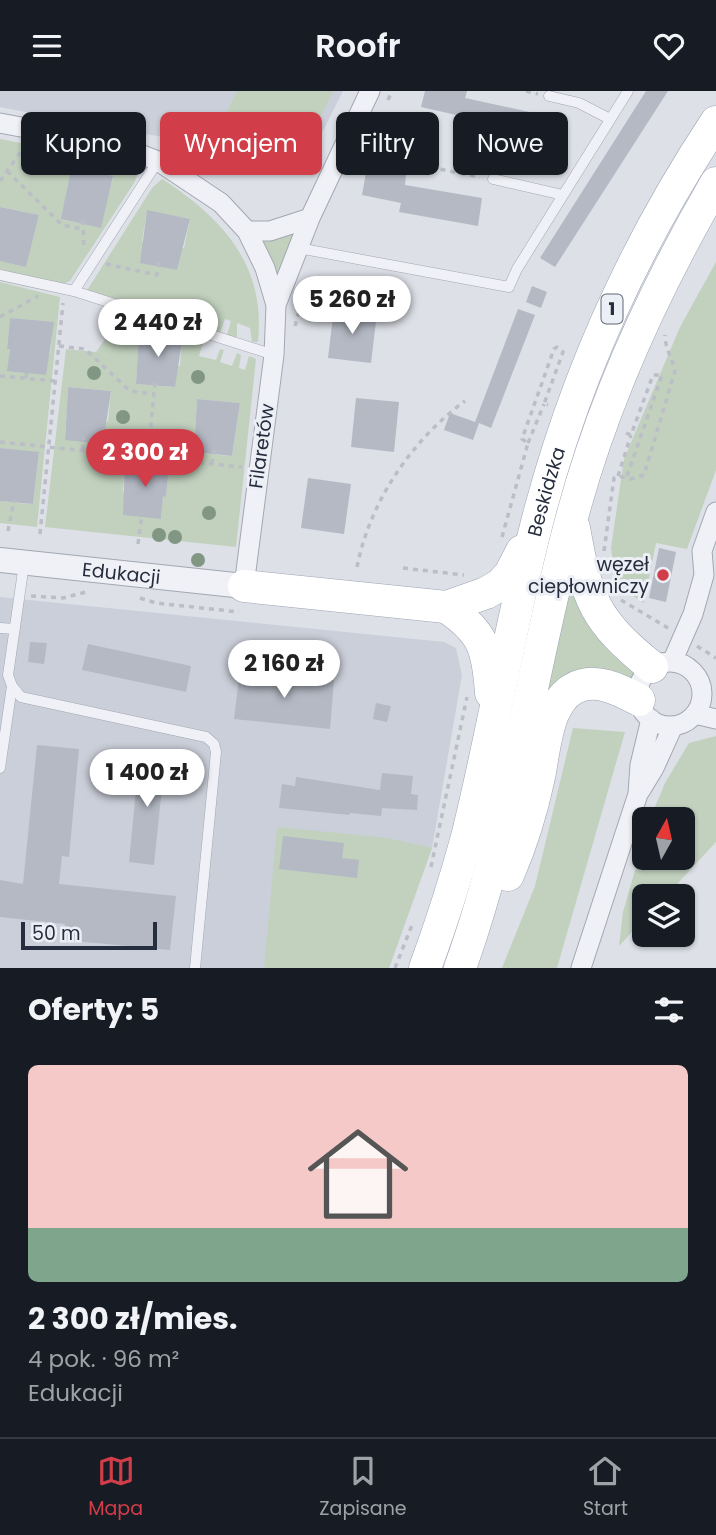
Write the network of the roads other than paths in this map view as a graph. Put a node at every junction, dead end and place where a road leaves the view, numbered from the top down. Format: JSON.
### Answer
{"nodes":[{"id":1,"x":370,"y":91,"type":"edge"},
{"id":2,"x":628,"y":91,"type":"edge"},
{"id":3,"x":549,"y":96,"type":"dead end"},
{"id":4,"x":610,"y":119,"type":"junction"},
{"id":5,"x":716,"y":122,"type":"edge"},
{"id":6,"x":0,"y":123,"type":"edge"},
{"id":7,"x":158,"y":161,"type":"junction"},
{"id":8,"x":494,"y":179,"type":"road end"},
{"id":9,"x":716,"y":183,"type":"edge"},
{"id":10,"x":563,"y":195,"type":"junction"},
{"id":11,"x":310,"y":218,"type":"junction"},
{"id":12,"x":247,"y":231,"type":"junction"},
{"id":13,"x":307,"y":250,"type":"junction"},
{"id":14,"x":0,"y":275,"type":"edge"},
{"id":15,"x":65,"y":289,"type":"junction"},
{"id":16,"x":276,"y":305,"type":"junction"},
{"id":17,"x":274,"y":355,"type":"junction"},
{"id":18,"x":540,"y":511,"type":"junction"},
{"id":19,"x":716,"y":512,"type":"edge"},
{"id":20,"x":572,"y":517,"type":"junction"},
{"id":21,"x":12,"y":562,"type":"edge"},
{"id":22,"x":246,"y":599,"type":"junction"},
{"id":23,"x":446,"y":607,"type":"junction"},
{"id":24,"x":693,"y":614,"type":"junction"},
{"id":25,"x":0,"y":628,"type":"edge"},
{"id":26,"x":15,"y":629,"type":"junction"},
{"id":27,"x":662,"y":665,"type":"junction"},
{"id":28,"x":691,"y":670,"type":"junction"},
{"id":29,"x":8,"y":675,"type":"junction"},
{"id":30,"x":0,"y":684,"type":"edge"},
{"id":31,"x":12,"y":686,"type":"junction"},
{"id":32,"x":709,"y":695,"type":"edge"},
{"id":33,"x":645,"y":709,"type":"junction"},
{"id":34,"x":695,"y":714,"type":"junction"},
{"id":35,"x":716,"y":719,"type":"edge"},
{"id":36,"x":493,"y":723,"type":"junction"},
{"id":37,"x":673,"y":726,"type":"junction"},
{"id":38,"x":0,"y":768,"type":"edge"},
{"id":39,"x":638,"y":795,"type":"junction"},
{"id":40,"x":473,"y":932,"type":"junction"},
{"id":41,"x":195,"y":968,"type":"edge"},
{"id":42,"x":425,"y":968,"type":"edge"},
{"id":43,"x":460,"y":968,"type":"edge"},
{"id":44,"x":581,"y":968,"type":"edge"}],
"edges":[{"from":1,"to":11,"type":"street","name":"Filaretów"},
{"from":2,"to":4,"type":"lane"},
{"from":3,"to":4,"type":"lane"},
{"from":4,"to":10,"type":"lane"},
{"from":5,"to":18,"type":"main road","name":"Beskidzka","number":"1"},
{"from":6,"to":7,"type":"street","name":"Filaretów"},
{"from":7,"to":12,"type":"street","name":"Filaretów"},
{"from":7,"to":15,"type":"lane"},
{"from":8,"to":10,"type":"lane"},
{"from":9,"to":20,"type":"main road","name":"Beskidzka","number":"1"},
{"from":10,"to":13,"type":"lane"},
{"from":11,"to":12,"type":"street"},
{"from":11,"to":13,"type":"street","name":"Filaretów"},
{"from":12,"to":16,"type":"street","name":"Filaretów"},
{"from":13,"to":16,"type":"street","name":"Filaretów"},
{"from":14,"to":15,"type":"lane"},
{"from":15,"to":17,"type":"lane"},
{"from":16,"to":17,"type":"street","name":"Filaretów"},
{"from":17,"to":22,"type":"street","name":"Filaretów"},
{"from":18,"to":23,"type":"main road"},
{"from":18,"to":36,"type":"main road","name":"Beskidzka","number":"1"},
{"from":19,"to":24,"type":"street"},
{"from":20,"to":27,"type":"main road"},
{"from":20,"to":40,"type":"main road","name":"Beskidzka","number":"1"},
{"from":21,"to":22,"type":"street","name":"Edukacji"},
{"from":21,"to":26,"type":"lane"},
{"from":22,"to":23,"type":"main road"},
{"from":23,"to":36,"type":"main road"},
{"from":24,"to":27,"type":"street"},
{"from":24,"to":28,"type":"street"},
{"from":25,"to":26,"type":"lane"},
{"from":26,"to":29,"type":"lane"},
{"from":27,"to":28,"type":"street"},
{"from":27,"to":33,"type":"street"},
{"from":28,"to":32,"type":"street"},
{"from":29,"to":30,"type":"lane"},
{"from":29,"to":31,"type":"lane"},
{"from":31,"to":38,"type":"lane"},
{"from":31,"to":41,"type":"lane"},
{"from":32,"to":34,"type":"street"},
{"from":33,"to":37,"type":"street"},
{"from":33,"to":39,"type":"street"},
{"from":33,"to":40,"type":"main road"},
{"from":34,"to":35,"type":"street"},
{"from":34,"to":37,"type":"street"},
{"from":36,"to":42,"type":"main road","name":"Beskidzka","number":"1"},
{"from":37,"to":39,"type":"street"},
{"from":39,"to":44,"type":"street"},
{"from":40,"to":43,"type":"main road","name":"Beskidzka","number":"1"}]}
